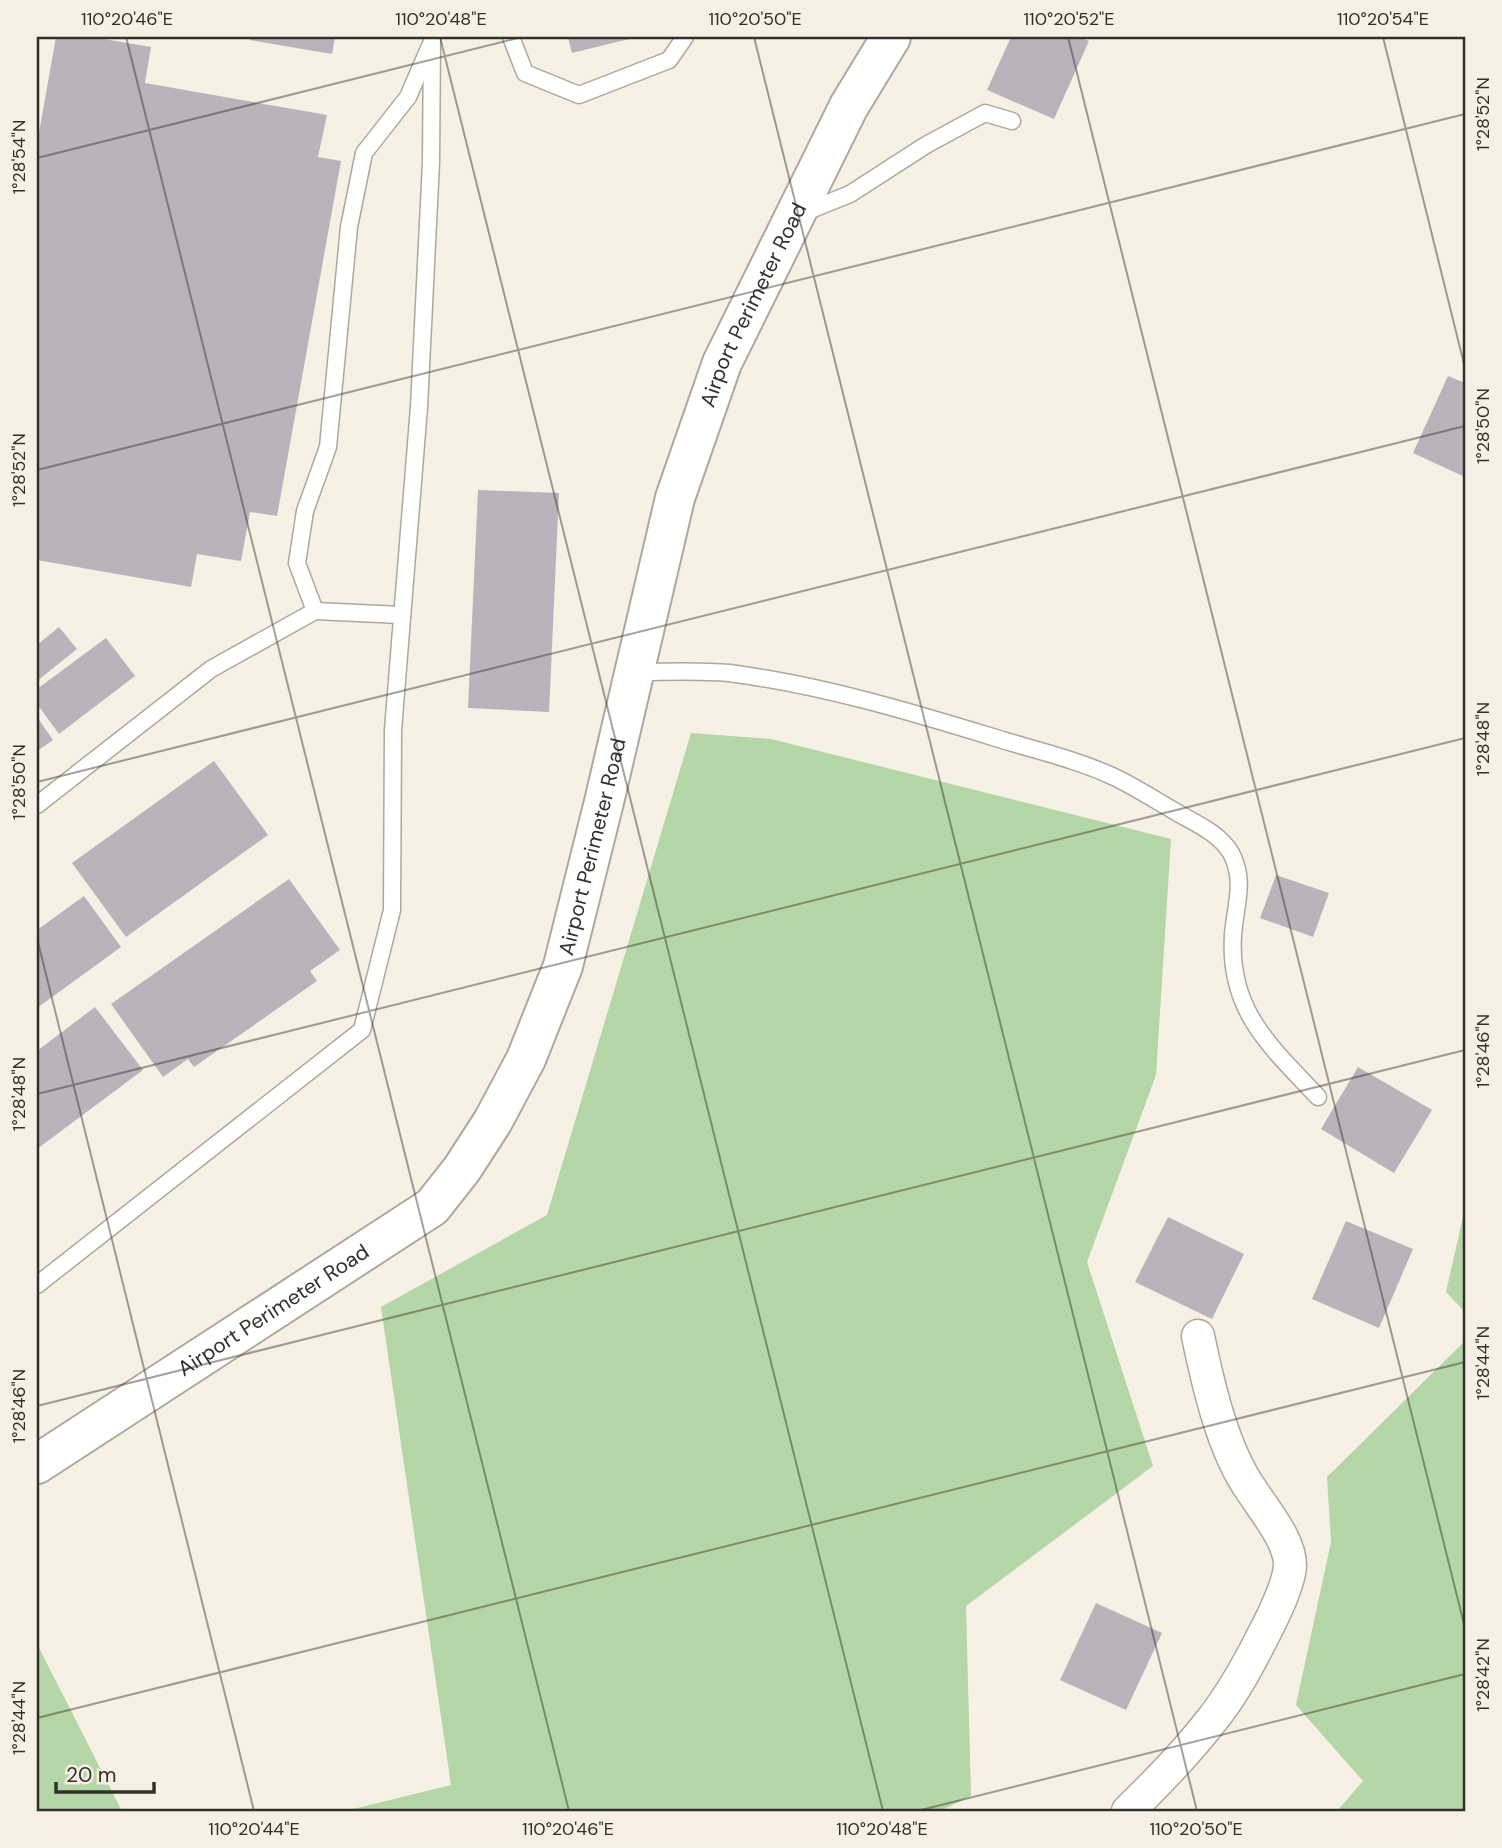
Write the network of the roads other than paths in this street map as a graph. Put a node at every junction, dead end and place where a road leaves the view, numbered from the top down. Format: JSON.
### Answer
{"nodes":[{"id":1,"x":511,"y":37,"type":"edge"},
{"id":2,"x":685,"y":37,"type":"edge"},
{"id":3,"x":891,"y":37,"type":"edge"},
{"id":4,"x":432,"y":38,"type":"edge"},
{"id":5,"x":1012,"y":121,"type":"dead end"},
{"id":6,"x":795,"y":216,"type":"junction"},
{"id":7,"x":315,"y":611,"type":"junction"},
{"id":8,"x":401,"y":615,"type":"junction"},
{"id":9,"x":634,"y":672,"type":"junction"},
{"id":10,"x":37,"y":805,"type":"edge"},
{"id":11,"x":1318,"y":1097,"type":"dead end"},
{"id":12,"x":37,"y":1285,"type":"edge"},
{"id":13,"x":1198,"y":1336,"type":"dead end"},
{"id":14,"x":37,"y":1464,"type":"edge"},
{"id":15,"x":1128,"y":1811,"type":"edge"}],
"edges":[{"from":1,"to":2,"type":"lane"},
{"from":3,"to":6,"type":"street","name":"Airport Perimeter Road"},
{"from":4,"to":7,"type":"lane"},
{"from":4,"to":8,"type":"lane"},
{"from":5,"to":6,"type":"lane"},
{"from":6,"to":9,"type":"street","name":"Airport Perimeter Road"},
{"from":7,"to":8,"type":"lane"},
{"from":7,"to":10,"type":"lane"},
{"from":8,"to":12,"type":"lane"},
{"from":9,"to":11,"type":"lane"},
{"from":9,"to":14,"type":"street","name":"Airport Perimeter Road"},
{"from":13,"to":15,"type":"street"}]}
